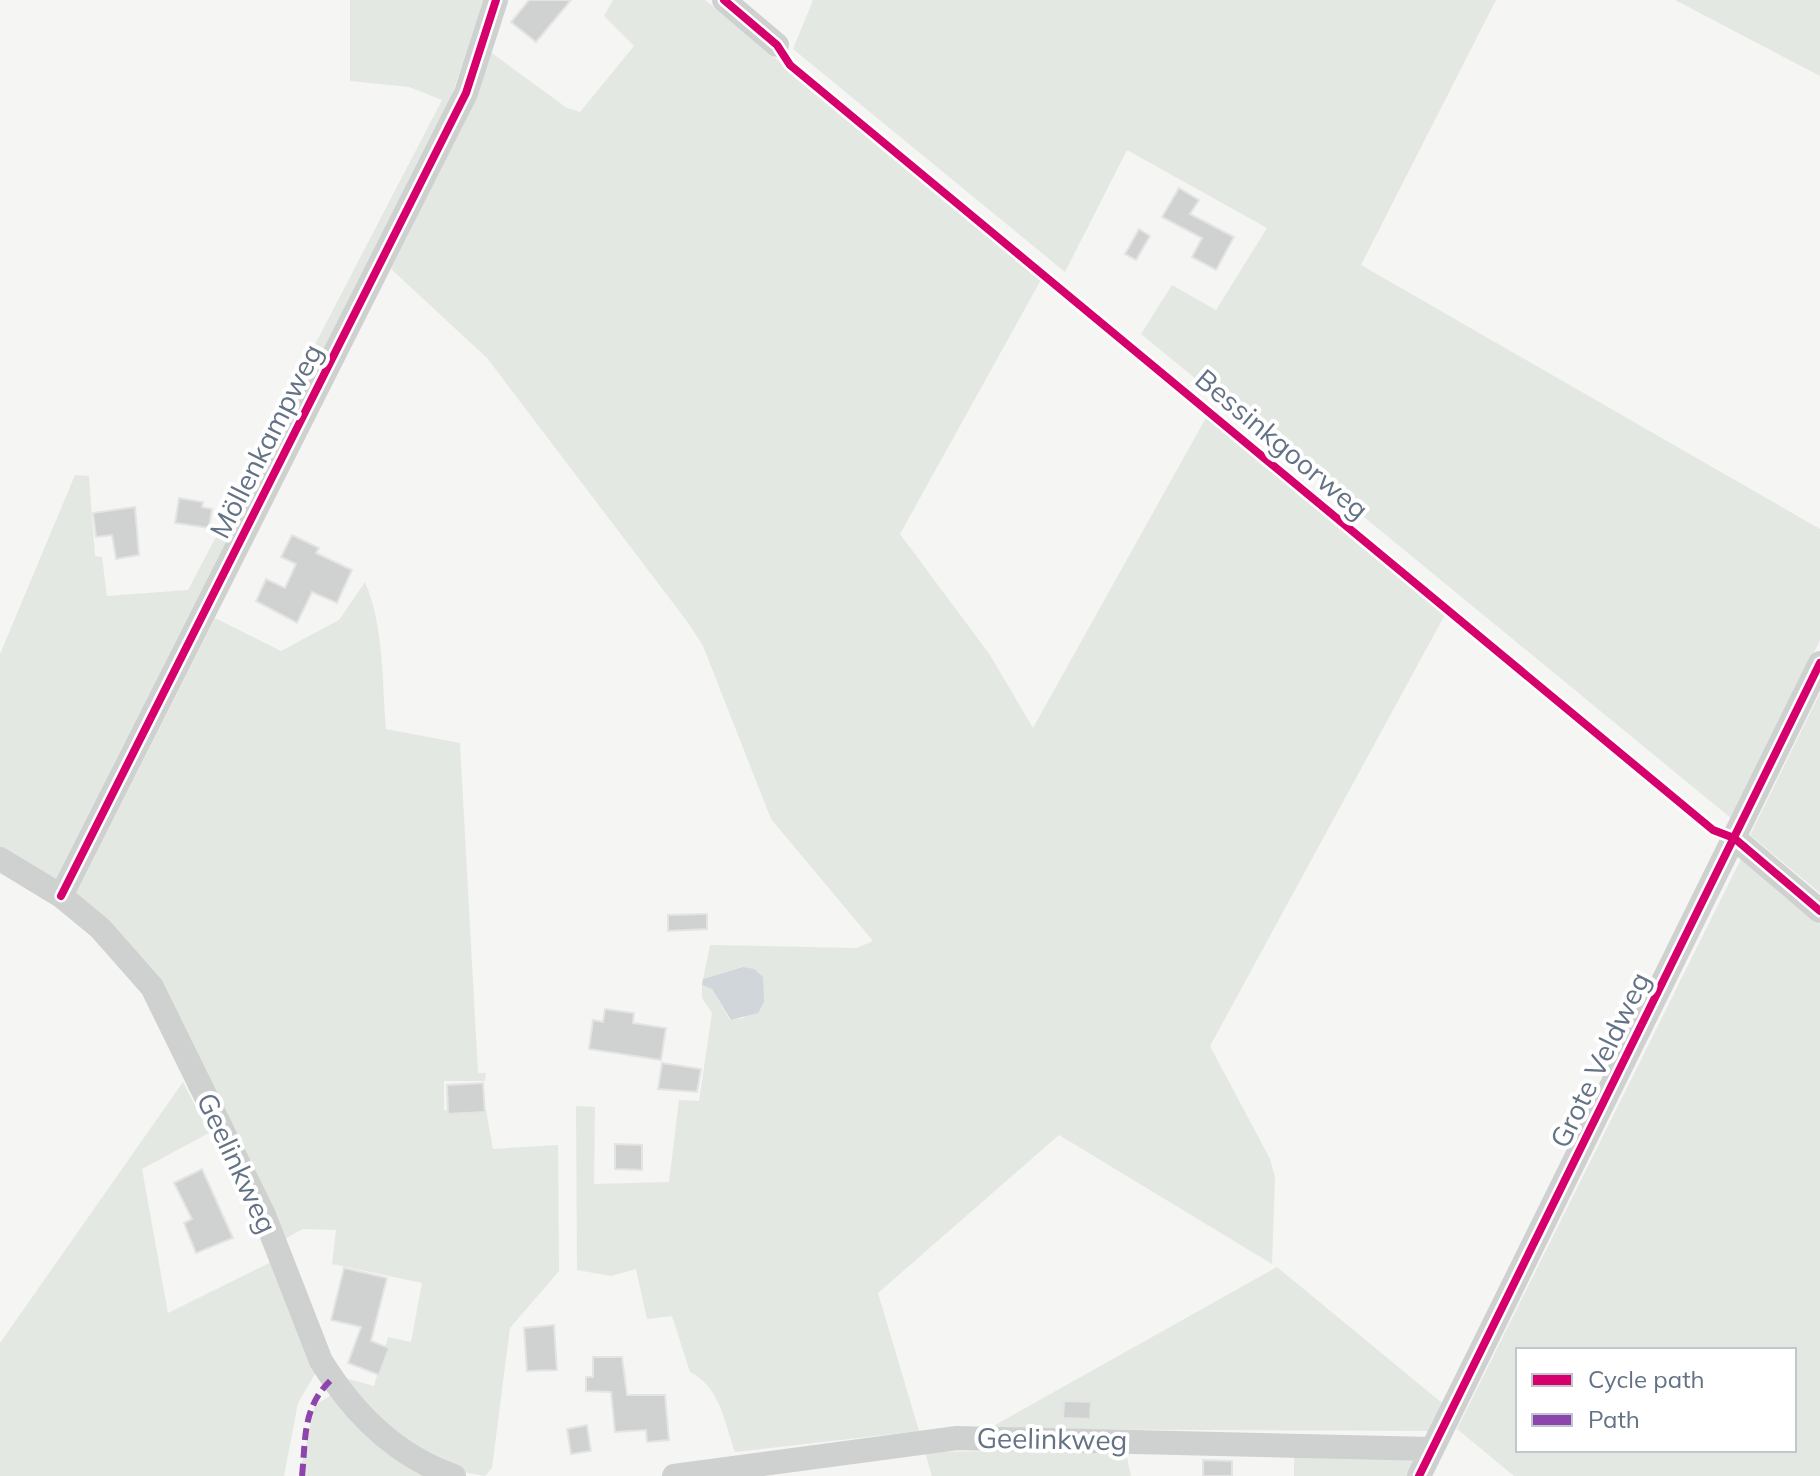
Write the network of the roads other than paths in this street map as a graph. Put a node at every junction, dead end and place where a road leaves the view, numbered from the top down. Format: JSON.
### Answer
{"nodes":[{"id":1,"x":496,"y":0,"type":"edge"},
{"id":2,"x":724,"y":0,"type":"edge"},
{"id":3,"x":777,"y":45,"type":"dead end"},
{"id":4,"x":1820,"y":663,"type":"edge"},
{"id":5,"x":1734,"y":838,"type":"junction"},
{"id":6,"x":0,"y":859,"type":"edge"},
{"id":7,"x":61,"y":896,"type":"junction"},
{"id":8,"x":1820,"y":911,"type":"edge"},
{"id":9,"x":1432,"y":1449,"type":"junction"},
{"id":10,"x":454,"y":1476,"type":"edge"},
{"id":11,"x":674,"y":1476,"type":"edge"},
{"id":12,"x":1419,"y":1476,"type":"edge"}],
"edges":[{"from":1,"to":7,"type":"street","name":"Möllenkampweg"},
{"from":2,"to":3,"type":"street"},
{"from":4,"to":5,"type":"street","name":"Grote Veldweg"},
{"from":5,"to":8,"type":"street"},
{"from":5,"to":9,"type":"street","name":"Grote Veldweg"},
{"from":6,"to":7,"type":"street","name":"Geelinkweg"},
{"from":7,"to":10,"type":"street","name":"Geelinkweg"},
{"from":9,"to":11,"type":"street","name":"Geelinkweg"},
{"from":9,"to":12,"type":"street","name":"Grote Veldweg"}]}
